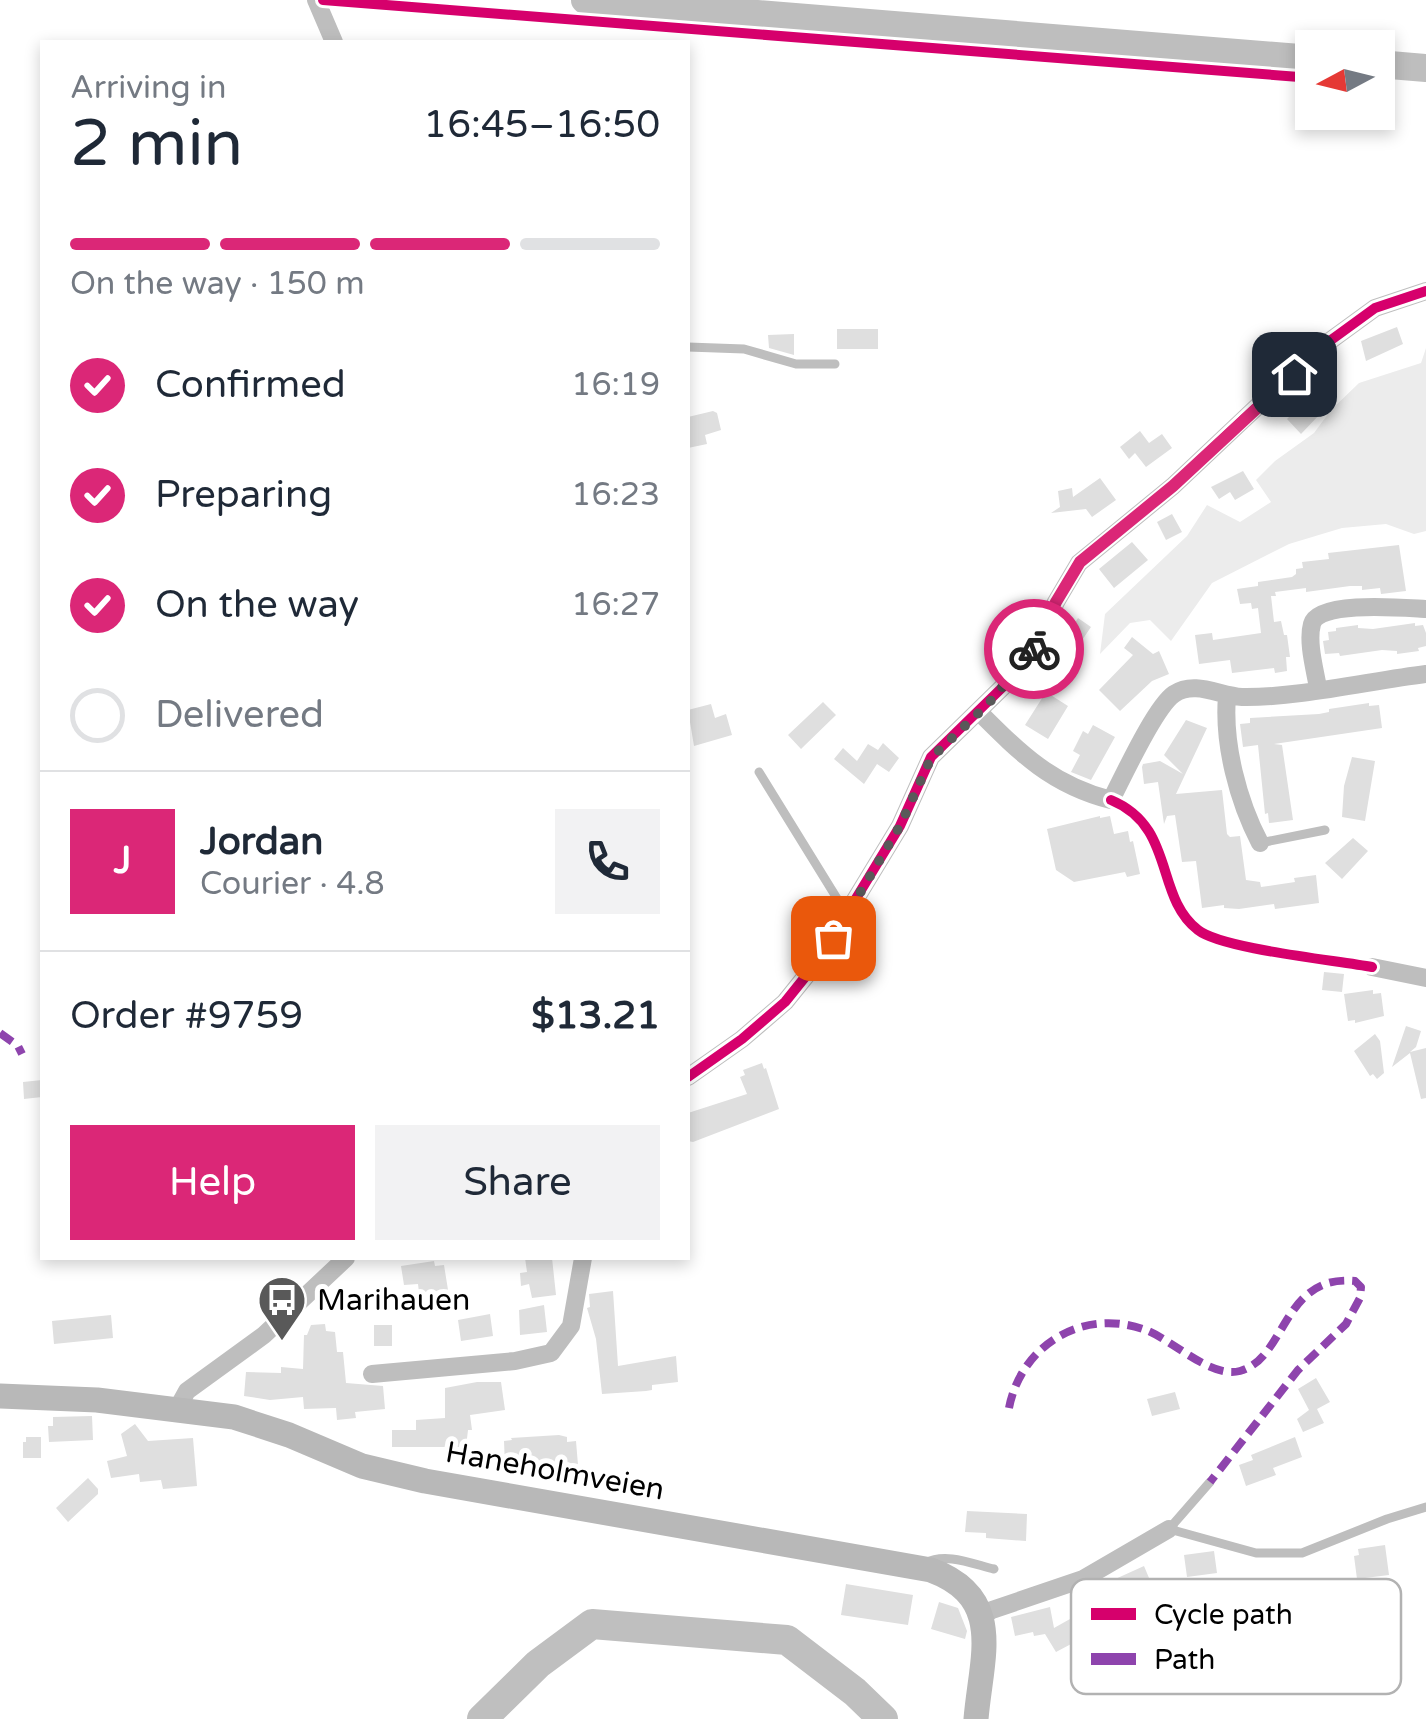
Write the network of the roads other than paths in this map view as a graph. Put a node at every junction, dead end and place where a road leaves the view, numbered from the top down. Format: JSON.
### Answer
{"nodes":[{"id":1,"x":316,"y":0,"type":"edge"},
{"id":2,"x":585,"y":0,"type":"edge"},
{"id":3,"x":333,"y":40,"type":"edge"},
{"id":4,"x":1295,"y":58,"type":"edge"},
{"id":5,"x":1395,"y":65,"type":"edge"},
{"id":6,"x":1426,"y":68,"type":"edge"},
{"id":7,"x":1426,"y":291,"type":"edge"},
{"id":8,"x":690,"y":348,"type":"edge"},
{"id":9,"x":835,"y":364,"type":"dead end"},
{"id":10,"x":1426,"y":609,"type":"edge"},
{"id":11,"x":1426,"y":674,"type":"edge"},
{"id":12,"x":1318,"y":688,"type":"junction"},
{"id":13,"x":1228,"y":696,"type":"junction"},
{"id":14,"x":979,"y":712,"type":"junction"},
{"id":15,"x":759,"y":772,"type":"dead end"},
{"id":16,"x":1325,"y":830,"type":"dead end"},
{"id":17,"x":1260,"y":843,"type":"joint"},
{"id":18,"x":848,"y":916,"type":"junction"},
{"id":19,"x":1372,"y":967,"type":"dead end"},
{"id":20,"x":1426,"y":978,"type":"edge"},
{"id":21,"x":690,"y":1075,"type":"edge"},
{"id":22,"x":339,"y":1260,"type":"edge"},
{"id":23,"x":583,"y":1260,"type":"edge"},
{"id":24,"x":372,"y":1374,"type":"dead end"},
{"id":25,"x":0,"y":1396,"type":"edge"},
{"id":26,"x":176,"y":1408,"type":"junction"},
{"id":27,"x":1210,"y":1482,"type":"dead end"},
{"id":28,"x":1426,"y":1507,"type":"edge"},
{"id":29,"x":1168,"y":1529,"type":"junction"},
{"id":30,"x":920,"y":1568,"type":"junction"},
{"id":31,"x":994,"y":1569,"type":"dead end"},
{"id":32,"x":1084,"y":1579,"type":"edge"},
{"id":33,"x":1071,"y":1583,"type":"edge"},
{"id":34,"x":982,"y":1616,"type":"junction"},
{"id":35,"x":976,"y":1719,"type":"edge"}],
"edges":[{"from":1,"to":3,"type":"street"},
{"from":2,"to":4,"type":"main road"},
{"from":5,"to":6,"type":"main road"},
{"from":7,"to":14,"type":"street"},
{"from":8,"to":9,"type":"lane"},
{"from":10,"to":12,"type":"street"},
{"from":11,"to":12,"type":"street"},
{"from":12,"to":13,"type":"street"},
{"from":13,"to":14,"type":"street"},
{"from":13,"to":17,"type":"street"},
{"from":14,"to":18,"type":"street"},
{"from":15,"to":18,"type":"lane"},
{"from":16,"to":17,"type":"lane"},
{"from":18,"to":21,"type":"street"},
{"from":19,"to":20,"type":"street"},
{"from":22,"to":26,"type":"street"},
{"from":23,"to":24,"type":"street"},
{"from":25,"to":26,"type":"main road","name":"Haneholmveien"},
{"from":26,"to":30,"type":"main road","name":"Haneholmveien"},
{"from":27,"to":29,"type":"lane"},
{"from":28,"to":29,"type":"lane"},
{"from":29,"to":32,"type":"street"},
{"from":30,"to":31,"type":"lane"},
{"from":30,"to":34,"type":"main road","name":"Haneholmveien"},
{"from":33,"to":34,"type":"street"},
{"from":34,"to":35,"type":"main road"}]}
